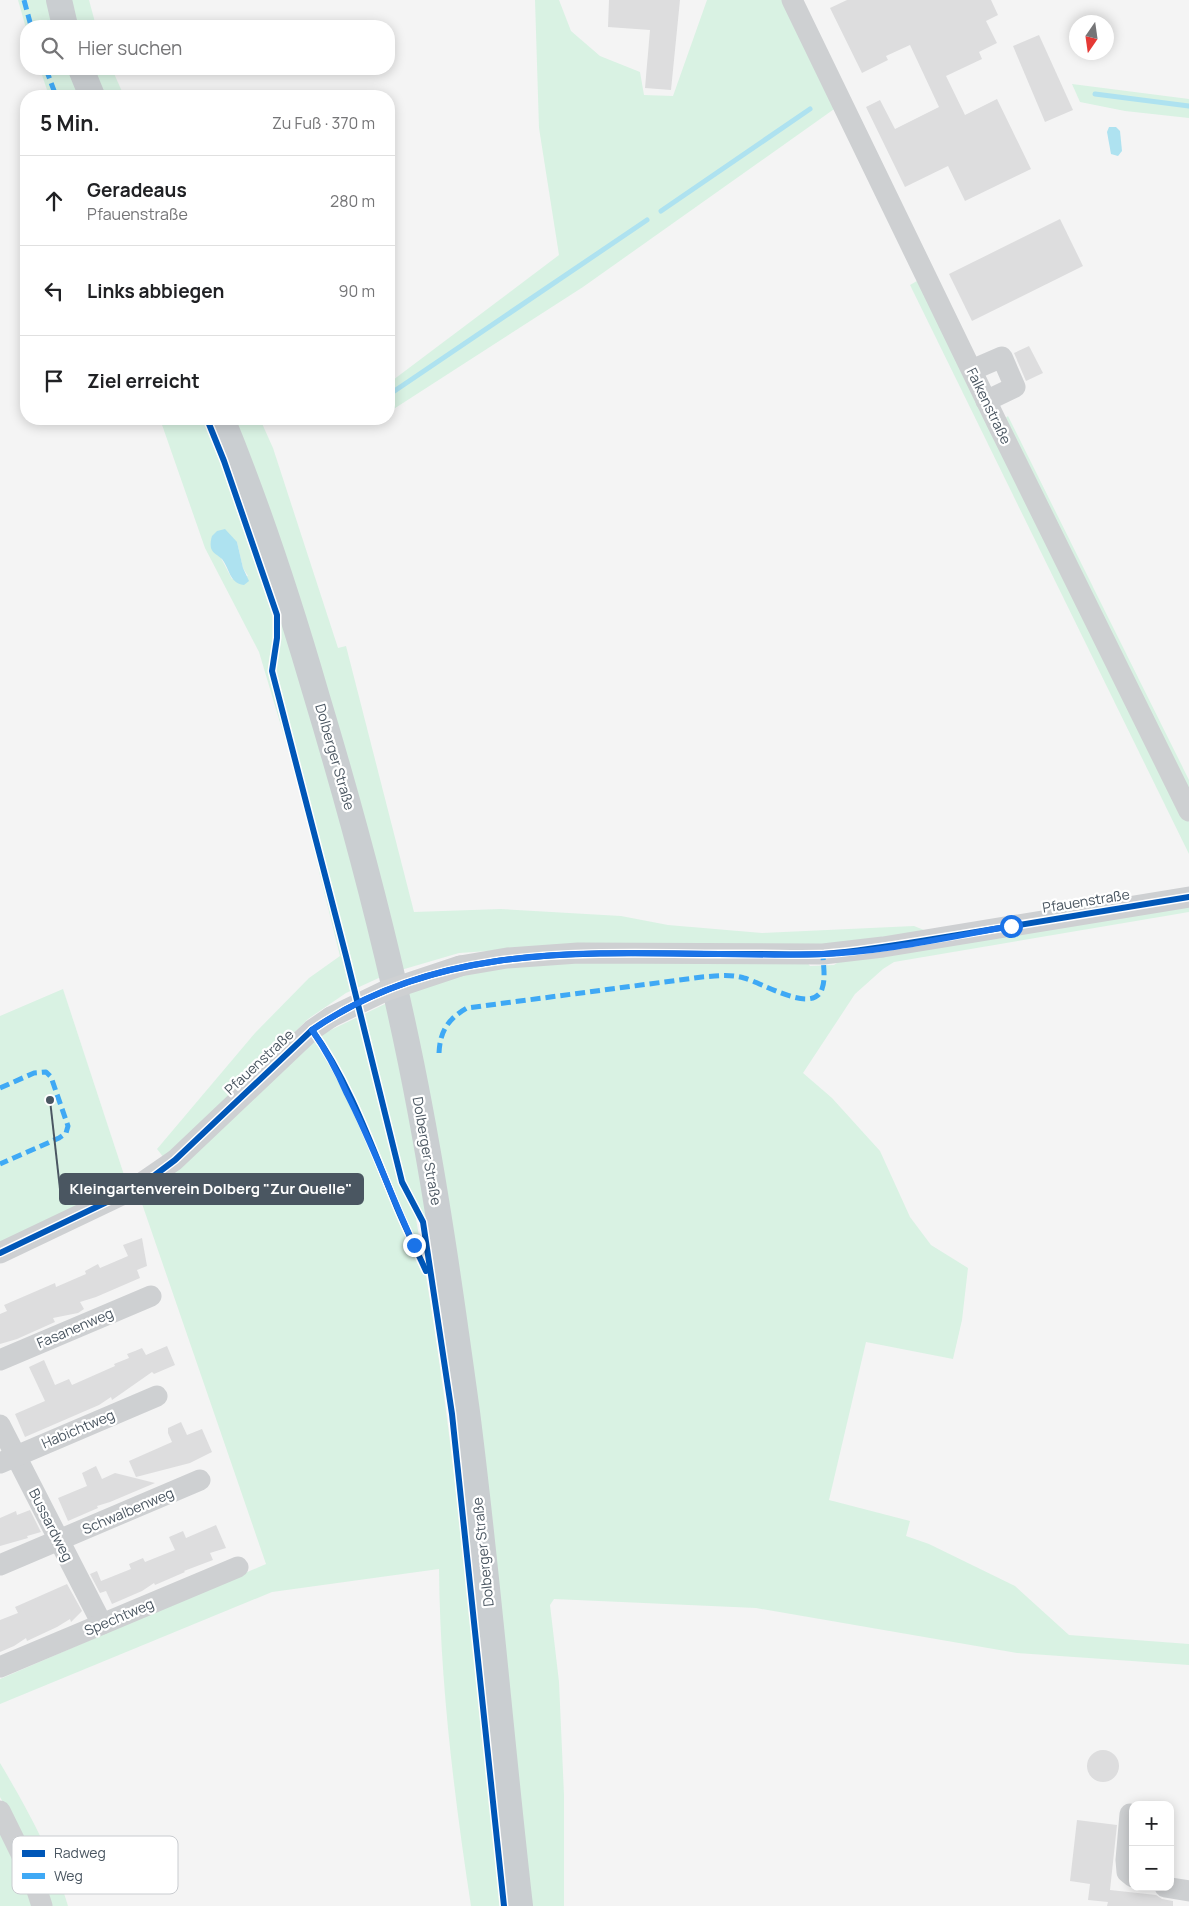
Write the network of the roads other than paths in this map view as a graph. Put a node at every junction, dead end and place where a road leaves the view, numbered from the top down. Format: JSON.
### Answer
{"nodes":[{"id":1,"x":59,"y":0,"type":"edge"},
{"id":2,"x":792,"y":0,"type":"edge"},
{"id":3,"x":64,"y":20,"type":"edge"},
{"id":4,"x":83,"y":75,"type":"edge"},
{"id":5,"x":90,"y":90,"type":"edge"},
{"id":6,"x":972,"y":370,"type":"junction"},
{"id":7,"x":986,"y":401,"type":"junction"},
{"id":8,"x":225,"y":425,"type":"edge"},
{"id":9,"x":1189,"y":811,"type":"edge"},
{"id":10,"x":1189,"y":897,"type":"edge"},
{"id":11,"x":0,"y":1253,"type":"edge"},
{"id":12,"x":151,"y":1296,"type":"dead end"},
{"id":13,"x":0,"y":1360,"type":"edge"},
{"id":14,"x":157,"y":1396,"type":"dead end"},
{"id":15,"x":0,"y":1426,"type":"edge"},
{"id":16,"x":8,"y":1459,"type":"edge"},
{"id":17,"x":200,"y":1480,"type":"dead end"},
{"id":18,"x":59,"y":1540,"type":"junction"},
{"id":19,"x":0,"y":1566,"type":"edge"},
{"id":20,"x":238,"y":1567,"type":"dead end"},
{"id":21,"x":102,"y":1624,"type":"junction"},
{"id":22,"x":0,"y":1667,"type":"edge"},
{"id":23,"x":0,"y":1811,"type":"edge"},
{"id":24,"x":1129,"y":1826,"type":"edge"},
{"id":25,"x":12,"y":1836,"type":"edge"},
{"id":26,"x":1129,"y":1874,"type":"edge"},
{"id":27,"x":1174,"y":1888,"type":"edge"},
{"id":28,"x":1189,"y":1891,"type":"edge"},
{"id":29,"x":38,"y":1894,"type":"edge"},
{"id":30,"x":42,"y":1906,"type":"edge"},
{"id":31,"x":520,"y":1906,"type":"edge"}],
"edges":[{"from":1,"to":3,"type":"main road"},
{"from":2,"to":6,"type":"street","name":"Falkenstraße"},
{"from":4,"to":5,"type":"main road"},
{"from":6,"to":7,"type":"street","name":"Falkenstraße"},
{"from":6,"to":7,"type":"street"},
{"from":7,"to":9,"type":"street","name":"Falkenstraße"},
{"from":8,"to":31,"type":"main road","name":"Dolberger Straße"},
{"from":10,"to":11,"type":"street","name":"Pfauenstraße","bridge":true},
{"from":12,"to":13,"type":"street","name":"Fasanenweg"},
{"from":14,"to":16,"type":"street","name":"Habichtweg"},
{"from":15,"to":16,"type":"street","name":"Bussardweg"},
{"from":16,"to":18,"type":"street","name":"Bussardweg"},
{"from":17,"to":18,"type":"street","name":"Schwalbenweg"},
{"from":18,"to":19,"type":"street","name":"Schwalbenweg"},
{"from":18,"to":21,"type":"street","name":"Bussardweg"},
{"from":20,"to":21,"type":"street","name":"Spechtweg"},
{"from":21,"to":22,"type":"street","name":"Spechtweg"},
{"from":23,"to":25,"type":"street"},
{"from":24,"to":26,"type":"street"},
{"from":27,"to":28,"type":"street"},
{"from":29,"to":30,"type":"street"}]}
